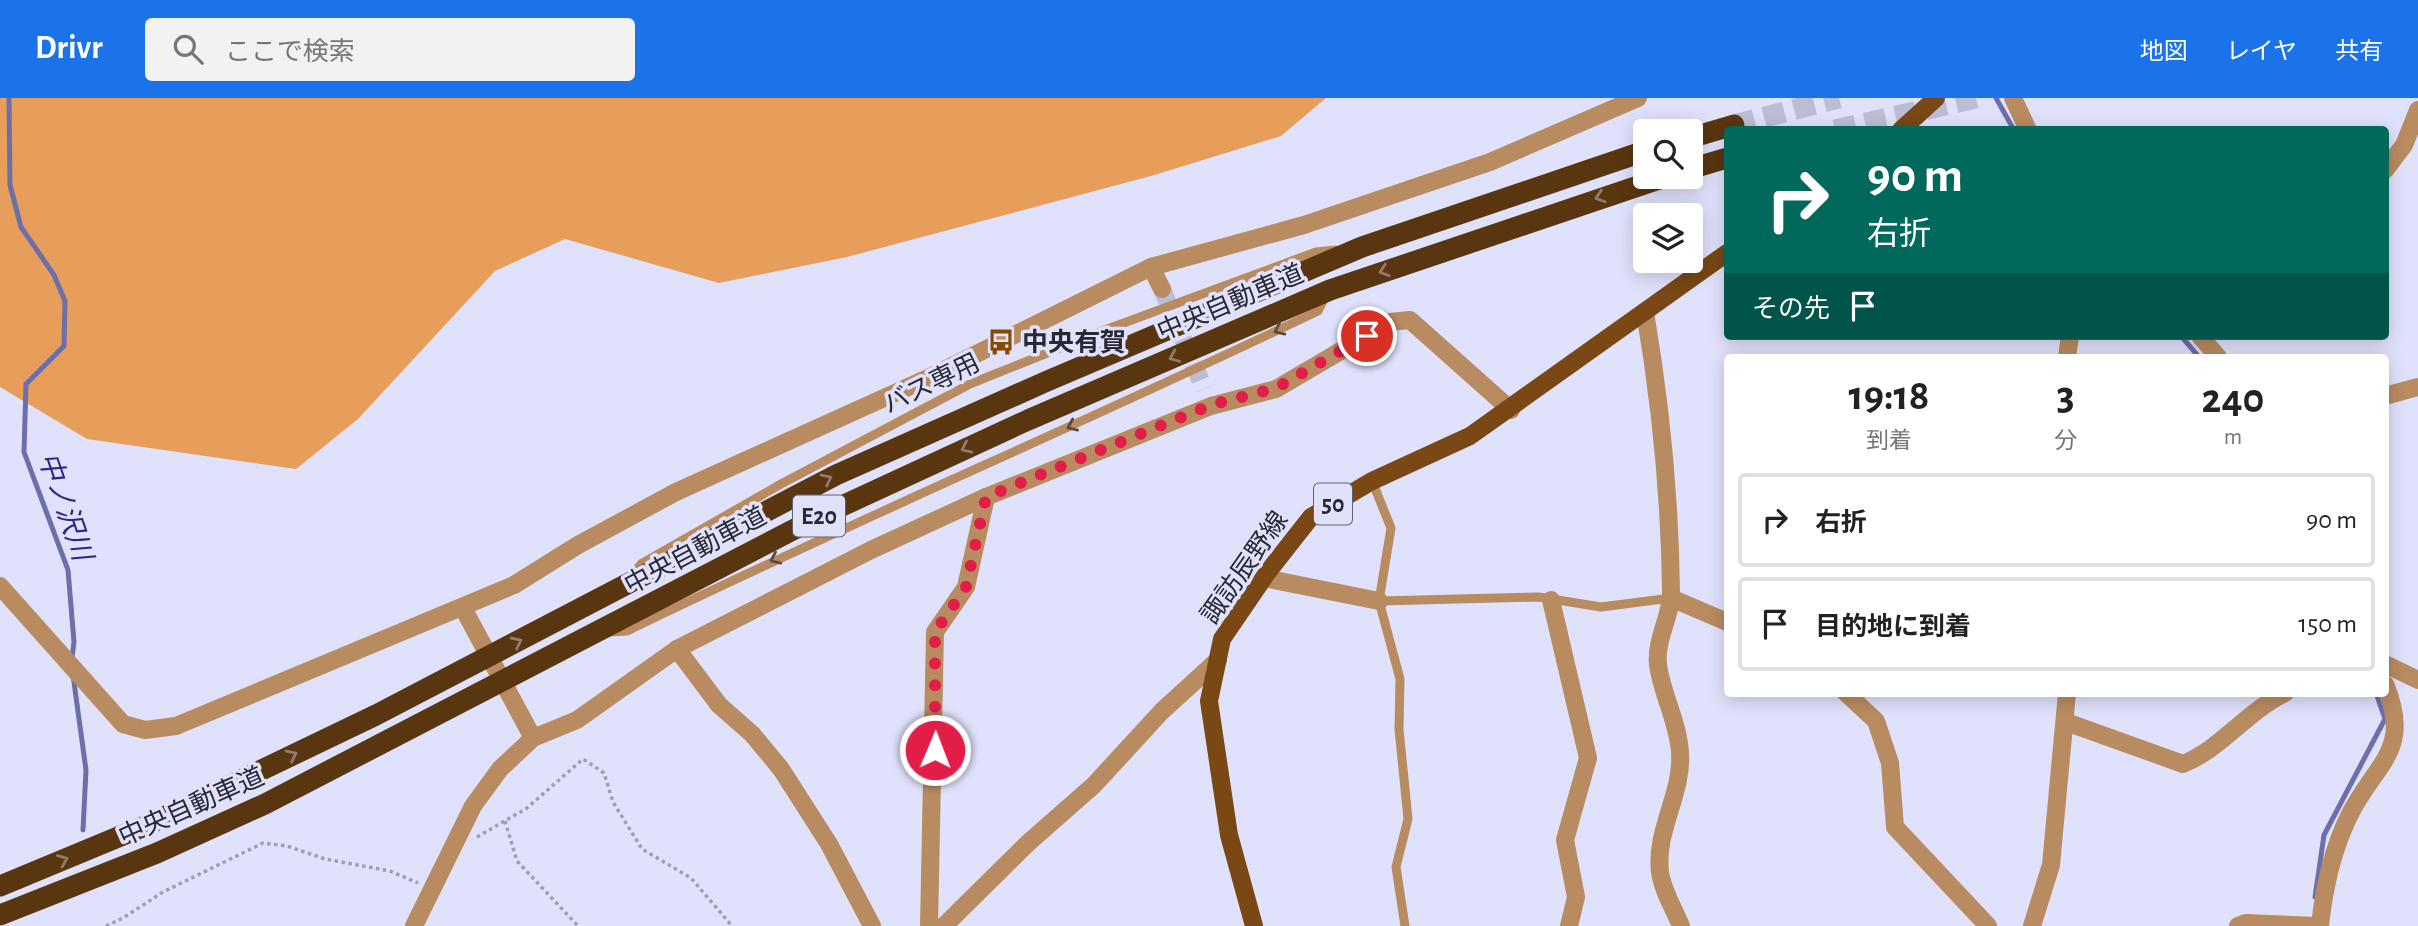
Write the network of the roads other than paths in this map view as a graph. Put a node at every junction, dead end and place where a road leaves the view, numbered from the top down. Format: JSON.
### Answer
{"nodes":[{"id":1,"x":1638,"y":98,"type":"edge"},
{"id":2,"x":1936,"y":98,"type":"edge"},
{"id":3,"x":2012,"y":98,"type":"edge"},
{"id":4,"x":2418,"y":110,"type":"edge"},
{"id":5,"x":1734,"y":125,"type":"dead end"},
{"id":6,"x":1731,"y":126,"type":"edge"},
{"id":7,"x":1905,"y":126,"type":"edge"},
{"id":8,"x":2026,"y":126,"type":"edge"},
{"id":9,"x":1724,"y":128,"type":"edge"},
{"id":10,"x":1703,"y":134,"type":"edge"},
{"id":11,"x":1633,"y":155,"type":"edge"},
{"id":12,"x":1724,"y":159,"type":"edge"},
{"id":13,"x":1703,"y":165,"type":"edge"},
{"id":14,"x":2389,"y":165,"type":"edge"},
{"id":15,"x":1633,"y":188,"type":"edge"},
{"id":16,"x":1724,"y":255,"type":"edge"},
{"id":17,"x":1151,"y":267,"type":"junction"},
{"id":18,"x":1161,"y":289,"type":"tunnel mouth"},
{"id":19,"x":1645,"y":313,"type":"junction"},
{"id":20,"x":2203,"y":340,"type":"edge"},
{"id":21,"x":2215,"y":354,"type":"edge"},
{"id":22,"x":2418,"y":387,"type":"edge"},
{"id":23,"x":2389,"y":395,"type":"edge"},
{"id":24,"x":1511,"y":410,"type":"junction"},
{"id":25,"x":1372,"y":481,"type":"junction"},
{"id":26,"x":986,"y":497,"type":"junction"},
{"id":27,"x":1264,"y":578,"type":"junction"},
{"id":28,"x":0,"y":586,"type":"edge"},
{"id":29,"x":1671,"y":598,"type":"junction"},
{"id":30,"x":1551,"y":600,"type":"junction"},
{"id":31,"x":1380,"y":601,"type":"junction"},
{"id":32,"x":466,"y":614,"type":"junction"},
{"id":33,"x":1724,"y":621,"type":"edge"},
{"id":34,"x":677,"y":649,"type":"junction"},
{"id":35,"x":1218,"y":660,"type":"junction"},
{"id":36,"x":2389,"y":666,"type":"edge"},
{"id":37,"x":2418,"y":680,"type":"edge"},
{"id":38,"x":2389,"y":693,"type":"edge"},
{"id":39,"x":1850,"y":697,"type":"edge"},
{"id":40,"x":2067,"y":697,"type":"edge"},
{"id":41,"x":2279,"y":697,"type":"edge"},
{"id":42,"x":2066,"y":722,"type":"junction"},
{"id":43,"x":531,"y":732,"type":"junction"},
{"id":44,"x":0,"y":886,"type":"edge"},
{"id":45,"x":0,"y":915,"type":"edge"},
{"id":46,"x":414,"y":926,"type":"edge"},
{"id":47,"x":872,"y":926,"type":"edge"},
{"id":48,"x":929,"y":926,"type":"edge"},
{"id":49,"x":944,"y":926,"type":"edge"},
{"id":50,"x":1254,"y":926,"type":"edge"},
{"id":51,"x":1405,"y":926,"type":"edge"},
{"id":52,"x":1569,"y":926,"type":"edge"},
{"id":53,"x":1681,"y":926,"type":"edge"},
{"id":54,"x":1988,"y":926,"type":"edge"},
{"id":55,"x":2032,"y":926,"type":"edge"},
{"id":56,"x":2238,"y":926,"type":"edge"},
{"id":57,"x":2319,"y":926,"type":"edge"}],
"edges":[{"from":1,"to":17,"type":"street"},
{"from":2,"to":7,"type":"main road"},
{"from":3,"to":8,"type":"street"},
{"from":4,"to":14,"type":"street"},
{"from":5,"to":6,"type":"highway"},
{"from":9,"to":10,"type":"highway"},
{"from":44,"to":11,"type":"highway","name":"中央自動車道","number":"E20","one_way":true},
{"from":12,"to":13,"type":"highway"},
{"from":15,"to":45,"type":"highway","name":"中央自動車道","number":"E20","one_way":true},
{"from":16,"to":19,"type":"main road","name":"諏訪辰野線","number":"50"},
{"from":17,"to":18,"type":"street"},
{"from":17,"to":32,"type":"street"},
{"from":19,"to":24,"type":"main road","name":"諏訪辰野線","number":"50"},
{"from":19,"to":29,"type":"street"},
{"from":20,"to":21,"type":"street"},
{"from":22,"to":23,"type":"street"},
{"from":24,"to":25,"type":"main road","name":"諏訪辰野線","number":"50"},
{"from":24,"to":26,"type":"street"},
{"from":25,"to":27,"type":"main road","name":"諏訪辰野線","number":"50"},
{"from":25,"to":31,"type":"lane"},
{"from":26,"to":34,"type":"street"},
{"from":26,"to":48,"type":"street"},
{"from":27,"to":31,"type":"street"},
{"from":27,"to":35,"type":"main road","name":"諏訪辰野線","number":"50"},
{"from":28,"to":32,"type":"street"},
{"from":29,"to":30,"type":"lane"},
{"from":29,"to":33,"type":"street"},
{"from":29,"to":53,"type":"street"},
{"from":30,"to":31,"type":"lane"},
{"from":30,"to":52,"type":"street"},
{"from":31,"to":51,"type":"lane"},
{"from":32,"to":43,"type":"street"},
{"from":34,"to":43,"type":"street"},
{"from":34,"to":47,"type":"street"},
{"from":35,"to":49,"type":"street"},
{"from":35,"to":50,"type":"main road","name":"諏訪辰野線","number":"50"},
{"from":36,"to":37,"type":"street"},
{"from":38,"to":57,"type":"street"},
{"from":39,"to":54,"type":"street"},
{"from":40,"to":42,"type":"street"},
{"from":41,"to":42,"type":"street"},
{"from":42,"to":55,"type":"street"},
{"from":43,"to":46,"type":"street"},
{"from":56,"to":57,"type":"street"}]}
